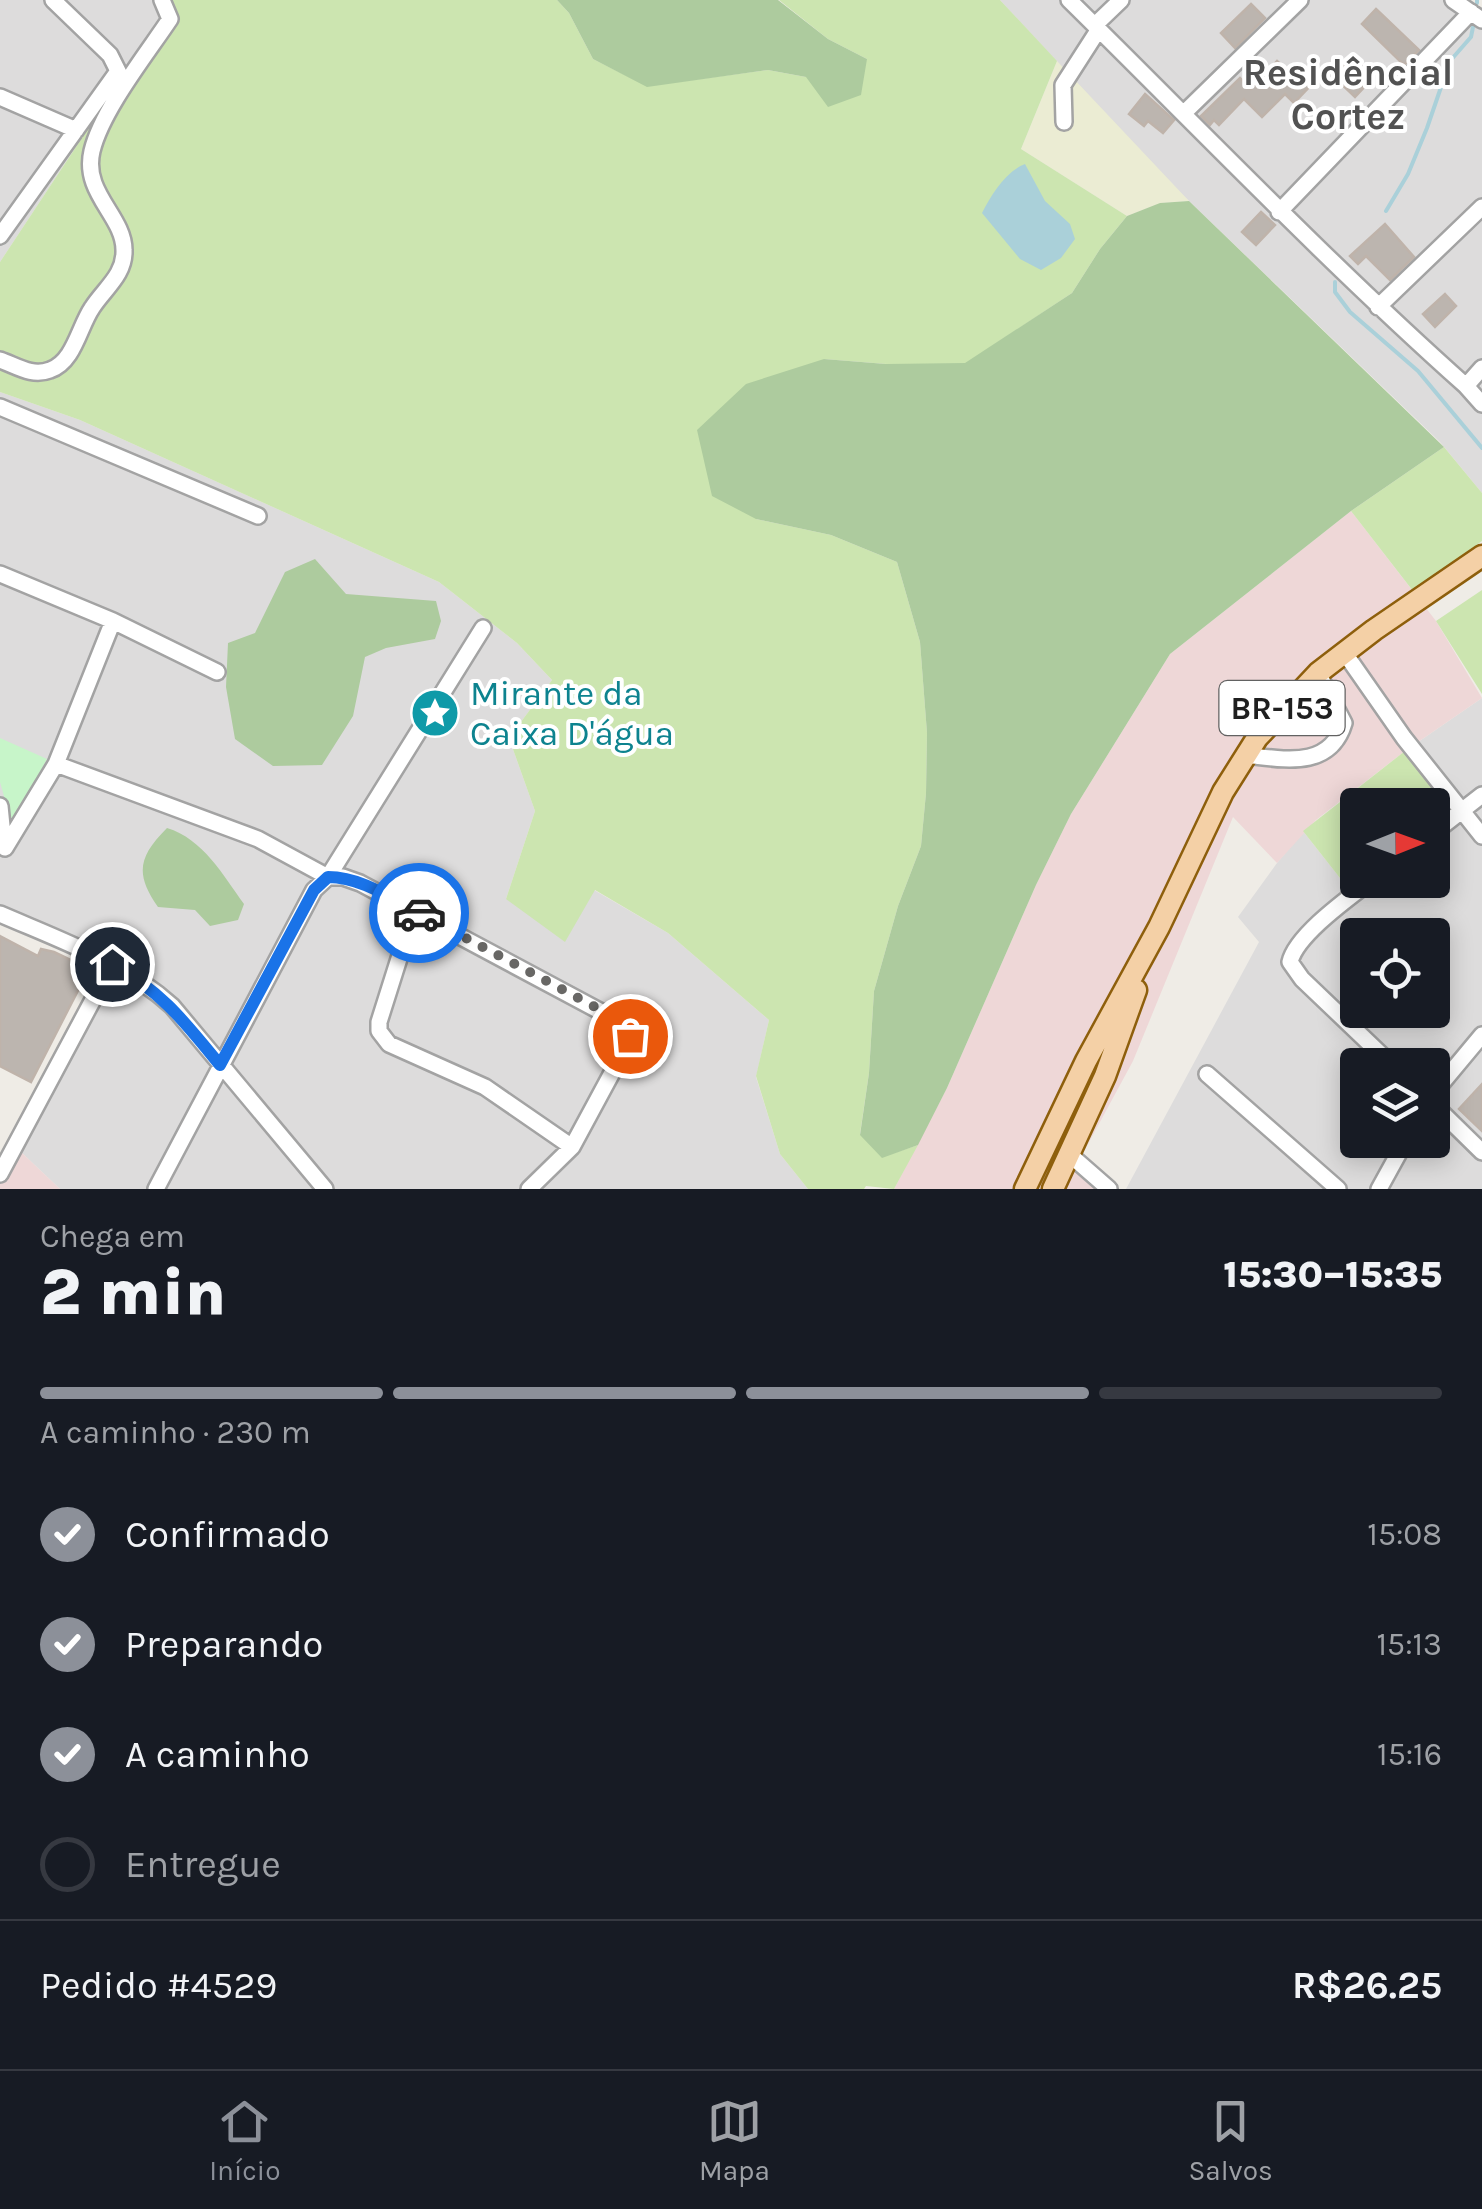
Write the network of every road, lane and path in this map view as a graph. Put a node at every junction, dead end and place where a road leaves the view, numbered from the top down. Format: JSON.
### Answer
{"nodes":[{"id":1,"x":52,"y":0,"type":"edge"},
{"id":2,"x":162,"y":0,"type":"edge"},
{"id":3,"x":1069,"y":0,"type":"edge"},
{"id":4,"x":1122,"y":0,"type":"edge"},
{"id":5,"x":1300,"y":0,"type":"edge"},
{"id":6,"x":1452,"y":0,"type":"edge"},
{"id":7,"x":1476,"y":16,"type":"edge"},
{"id":8,"x":1097,"y":27,"type":"junction"},
{"id":9,"x":122,"y":79,"type":"junction"},
{"id":10,"x":0,"y":96,"type":"edge"},
{"id":11,"x":1184,"y":113,"type":"junction"},
{"id":12,"x":1064,"y":122,"type":"dead end"},
{"id":13,"x":76,"y":130,"type":"junction"},
{"id":14,"x":1482,"y":207,"type":"edge"},
{"id":15,"x":1279,"y":212,"type":"junction"},
{"id":16,"x":0,"y":236,"type":"edge"},
{"id":17,"x":1378,"y":307,"type":"junction"},
{"id":18,"x":0,"y":360,"type":"edge"},
{"id":19,"x":1482,"y":368,"type":"edge"},
{"id":20,"x":1466,"y":386,"type":"junction"},
{"id":21,"x":1482,"y":404,"type":"edge"},
{"id":22,"x":0,"y":406,"type":"edge"},
{"id":23,"x":258,"y":516,"type":"dead end"},
{"id":24,"x":1482,"y":556,"type":"edge"},
{"id":25,"x":0,"y":574,"type":"edge"},
{"id":26,"x":113,"y":621,"type":"junction"},
{"id":27,"x":482,"y":628,"type":"dead end"},
{"id":28,"x":1344,"y":652,"type":"junction"},
{"id":29,"x":217,"y":672,"type":"dead end"},
{"id":30,"x":1318,"y":673,"type":"junction"},
{"id":31,"x":1245,"y":755,"type":"junction"},
{"id":32,"x":56,"y":764,"type":"junction"},
{"id":33,"x":1482,"y":795,"type":"edge"},
{"id":34,"x":0,"y":806,"type":"edge"},
{"id":35,"x":1461,"y":813,"type":"junction"},
{"id":36,"x":1450,"y":821,"type":"edge"},
{"id":37,"x":1482,"y":836,"type":"edge"},
{"id":38,"x":2,"y":852,"type":"edge"},
{"id":39,"x":328,"y":877,"type":"junction"},
{"id":40,"x":1351,"y":898,"type":"edge"},
{"id":41,"x":414,"y":911,"type":"junction"},
{"id":42,"x":0,"y":914,"type":"edge"},
{"id":43,"x":1159,"y":927,"type":"junction"},
{"id":44,"x":112,"y":964,"type":"junction"},
{"id":45,"x":1482,"y":1035,"type":"edge"},
{"id":46,"x":1374,"y":1048,"type":"edge"},
{"id":47,"x":220,"y":1065,"type":"junction"},
{"id":48,"x":1207,"y":1074,"type":"dead end"},
{"id":49,"x":1450,"y":1074,"type":"edge"},
{"id":50,"x":1450,"y":1121,"type":"edge"},
{"id":51,"x":572,"y":1148,"type":"junction"},
{"id":52,"x":1482,"y":1152,"type":"edge"},
{"id":53,"x":1069,"y":1154,"type":"junction"},
{"id":54,"x":1396,"y":1158,"type":"edge"},
{"id":55,"x":0,"y":1174,"type":"edge"},
{"id":56,"x":322,"y":1188,"type":"edge"},
{"id":57,"x":156,"y":1189,"type":"edge"},
{"id":58,"x":528,"y":1189,"type":"edge"},
{"id":59,"x":1025,"y":1189,"type":"edge"},
{"id":60,"x":1053,"y":1189,"type":"edge"},
{"id":61,"x":1109,"y":1189,"type":"edge"},
{"id":62,"x":1338,"y":1189,"type":"edge"},
{"id":63,"x":1379,"y":1189,"type":"edge"}],
"edges":[{"from":1,"to":9,"type":"street"},
{"from":2,"to":9,"type":"street"},
{"from":3,"to":8,"type":"street"},
{"from":4,"to":8,"type":"street"},
{"from":5,"to":11,"type":"street"},
{"from":6,"to":7,"type":"street"},
{"from":7,"to":15,"type":"street"},
{"from":8,"to":11,"type":"street"},
{"from":8,"to":12,"type":"street"},
{"from":9,"to":13,"type":"street"},
{"from":9,"to":18,"type":"street"},
{"from":10,"to":13,"type":"street"},
{"from":11,"to":15,"type":"street"},
{"from":13,"to":16,"type":"street"},
{"from":14,"to":17,"type":"street"},
{"from":15,"to":17,"type":"street"},
{"from":17,"to":20,"type":"street"},
{"from":19,"to":20,"type":"street"},
{"from":20,"to":21,"type":"street"},
{"from":22,"to":23,"type":"street"},
{"from":24,"to":28,"type":"main road","number":"BR-153"},
{"from":25,"to":26,"type":"street"},
{"from":26,"to":29,"type":"street"},
{"from":26,"to":32,"type":"street"},
{"from":27,"to":39,"type":"street"},
{"from":28,"to":30,"type":"main road","number":"BR-153"},
{"from":28,"to":35,"type":"street"},
{"from":30,"to":31,"type":"main road","number":"BR-153"},
{"from":30,"to":31,"type":"street"},
{"from":31,"to":43,"type":"main road","number":"BR-153"},
{"from":32,"to":38,"type":"street"},
{"from":32,"to":39,"type":"street"},
{"from":33,"to":35,"type":"street"},
{"from":34,"to":38,"type":"street"},
{"from":35,"to":36,"type":"street"},
{"from":35,"to":37,"type":"street"},
{"from":39,"to":41,"type":"street"},
{"from":39,"to":47,"type":"street"},
{"from":40,"to":46,"type":"street"},
{"from":41,"to":51,"type":"street"},
{"from":41,"to":51,"type":"street"},
{"from":42,"to":44,"type":"street"},
{"from":43,"to":53,"type":"main road","number":"BR-153"},
{"from":43,"to":59,"type":"main road","number":"BR-153"},
{"from":44,"to":47,"type":"street"},
{"from":44,"to":55,"type":"street"},
{"from":45,"to":49,"type":"street"},
{"from":47,"to":56,"type":"street"},
{"from":47,"to":57,"type":"street"},
{"from":48,"to":62,"type":"street"},
{"from":50,"to":52,"type":"street"},
{"from":51,"to":58,"type":"street"},
{"from":53,"to":60,"type":"main road","number":"BR-153"},
{"from":53,"to":61,"type":"street"},
{"from":54,"to":63,"type":"street"}]}
